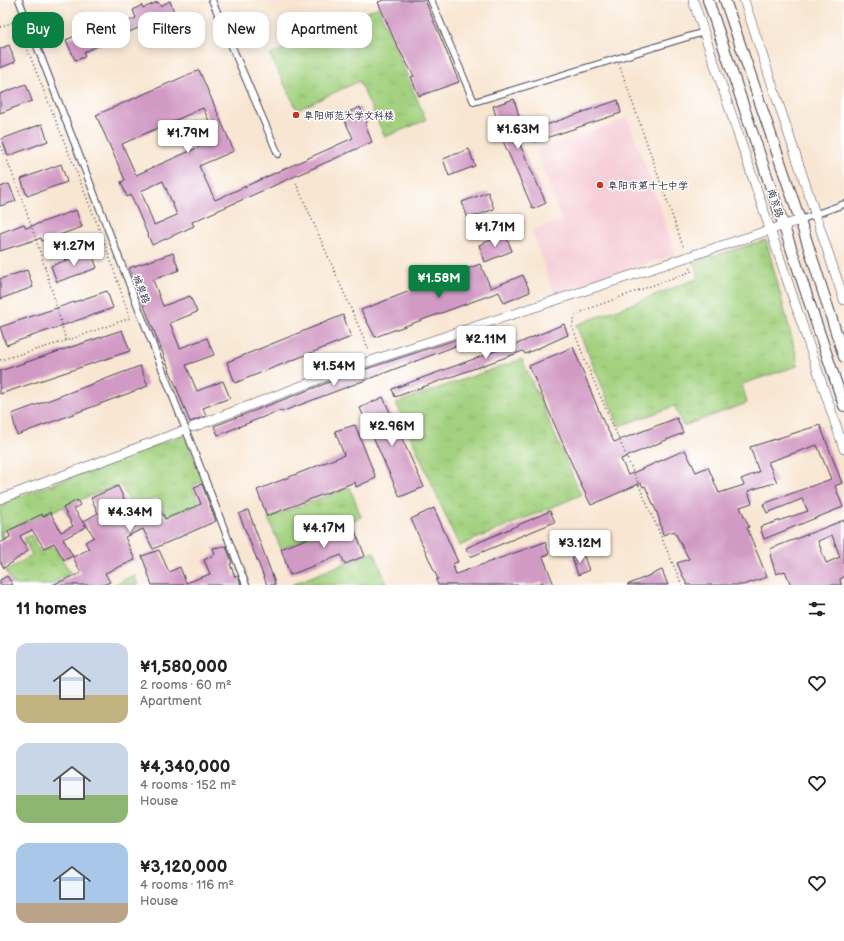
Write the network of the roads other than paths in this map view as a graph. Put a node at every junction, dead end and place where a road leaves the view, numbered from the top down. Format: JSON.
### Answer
{"nodes":[{"id":1,"x":19,"y":0,"type":"edge"},
{"id":2,"x":212,"y":0,"type":"edge"},
{"id":3,"x":431,"y":0,"type":"edge"},
{"id":4,"x":693,"y":0,"type":"edge"},
{"id":5,"x":708,"y":0,"type":"edge"},
{"id":6,"x":725,"y":0,"type":"edge"},
{"id":7,"x":744,"y":0,"type":"edge"},
{"id":8,"x":704,"y":32,"type":"junction"},
{"id":9,"x":278,"y":154,"type":"dead end"},
{"id":10,"x":844,"y":204,"type":"edge"},
{"id":11,"x":816,"y":214,"type":"junction"},
{"id":12,"x":800,"y":220,"type":"junction"},
{"id":13,"x":783,"y":226,"type":"junction"},
{"id":14,"x":770,"y":230,"type":"junction"},
{"id":15,"x":844,"y":300,"type":"edge"},
{"id":16,"x":844,"y":357,"type":"edge"},
{"id":17,"x":844,"y":406,"type":"edge"},
{"id":18,"x":193,"y":427,"type":"dead end"},
{"id":19,"x":180,"y":432,"type":"dead end"},
{"id":20,"x":844,"y":449,"type":"edge"},
{"id":21,"x":0,"y":499,"type":"edge"},
{"id":22,"x":246,"y":585,"type":"edge"}],
"edges":[{"from":1,"to":22,"type":"street","name":"城泉路"},
{"from":2,"to":9,"type":"street"},
{"from":3,"to":8,"type":"street"},
{"from":4,"to":8,"type":"main road"},
{"from":5,"to":13,"type":"main road","name":"南京路"},
{"from":6,"to":12,"type":"main road","name":"南京路"},
{"from":7,"to":11,"type":"main road"},
{"from":8,"to":14,"type":"main road"},
{"from":10,"to":11,"type":"street"},
{"from":11,"to":12,"type":"street"},
{"from":11,"to":15,"type":"main road"},
{"from":12,"to":13,"type":"main road"},
{"from":12,"to":16,"type":"main road","name":"南京路"},
{"from":13,"to":14,"type":"main road"},
{"from":13,"to":17,"type":"main road","name":"南京路"},
{"from":14,"to":18,"type":"main road"},
{"from":14,"to":20,"type":"main road"},
{"from":19,"to":21,"type":"main road"}]}
